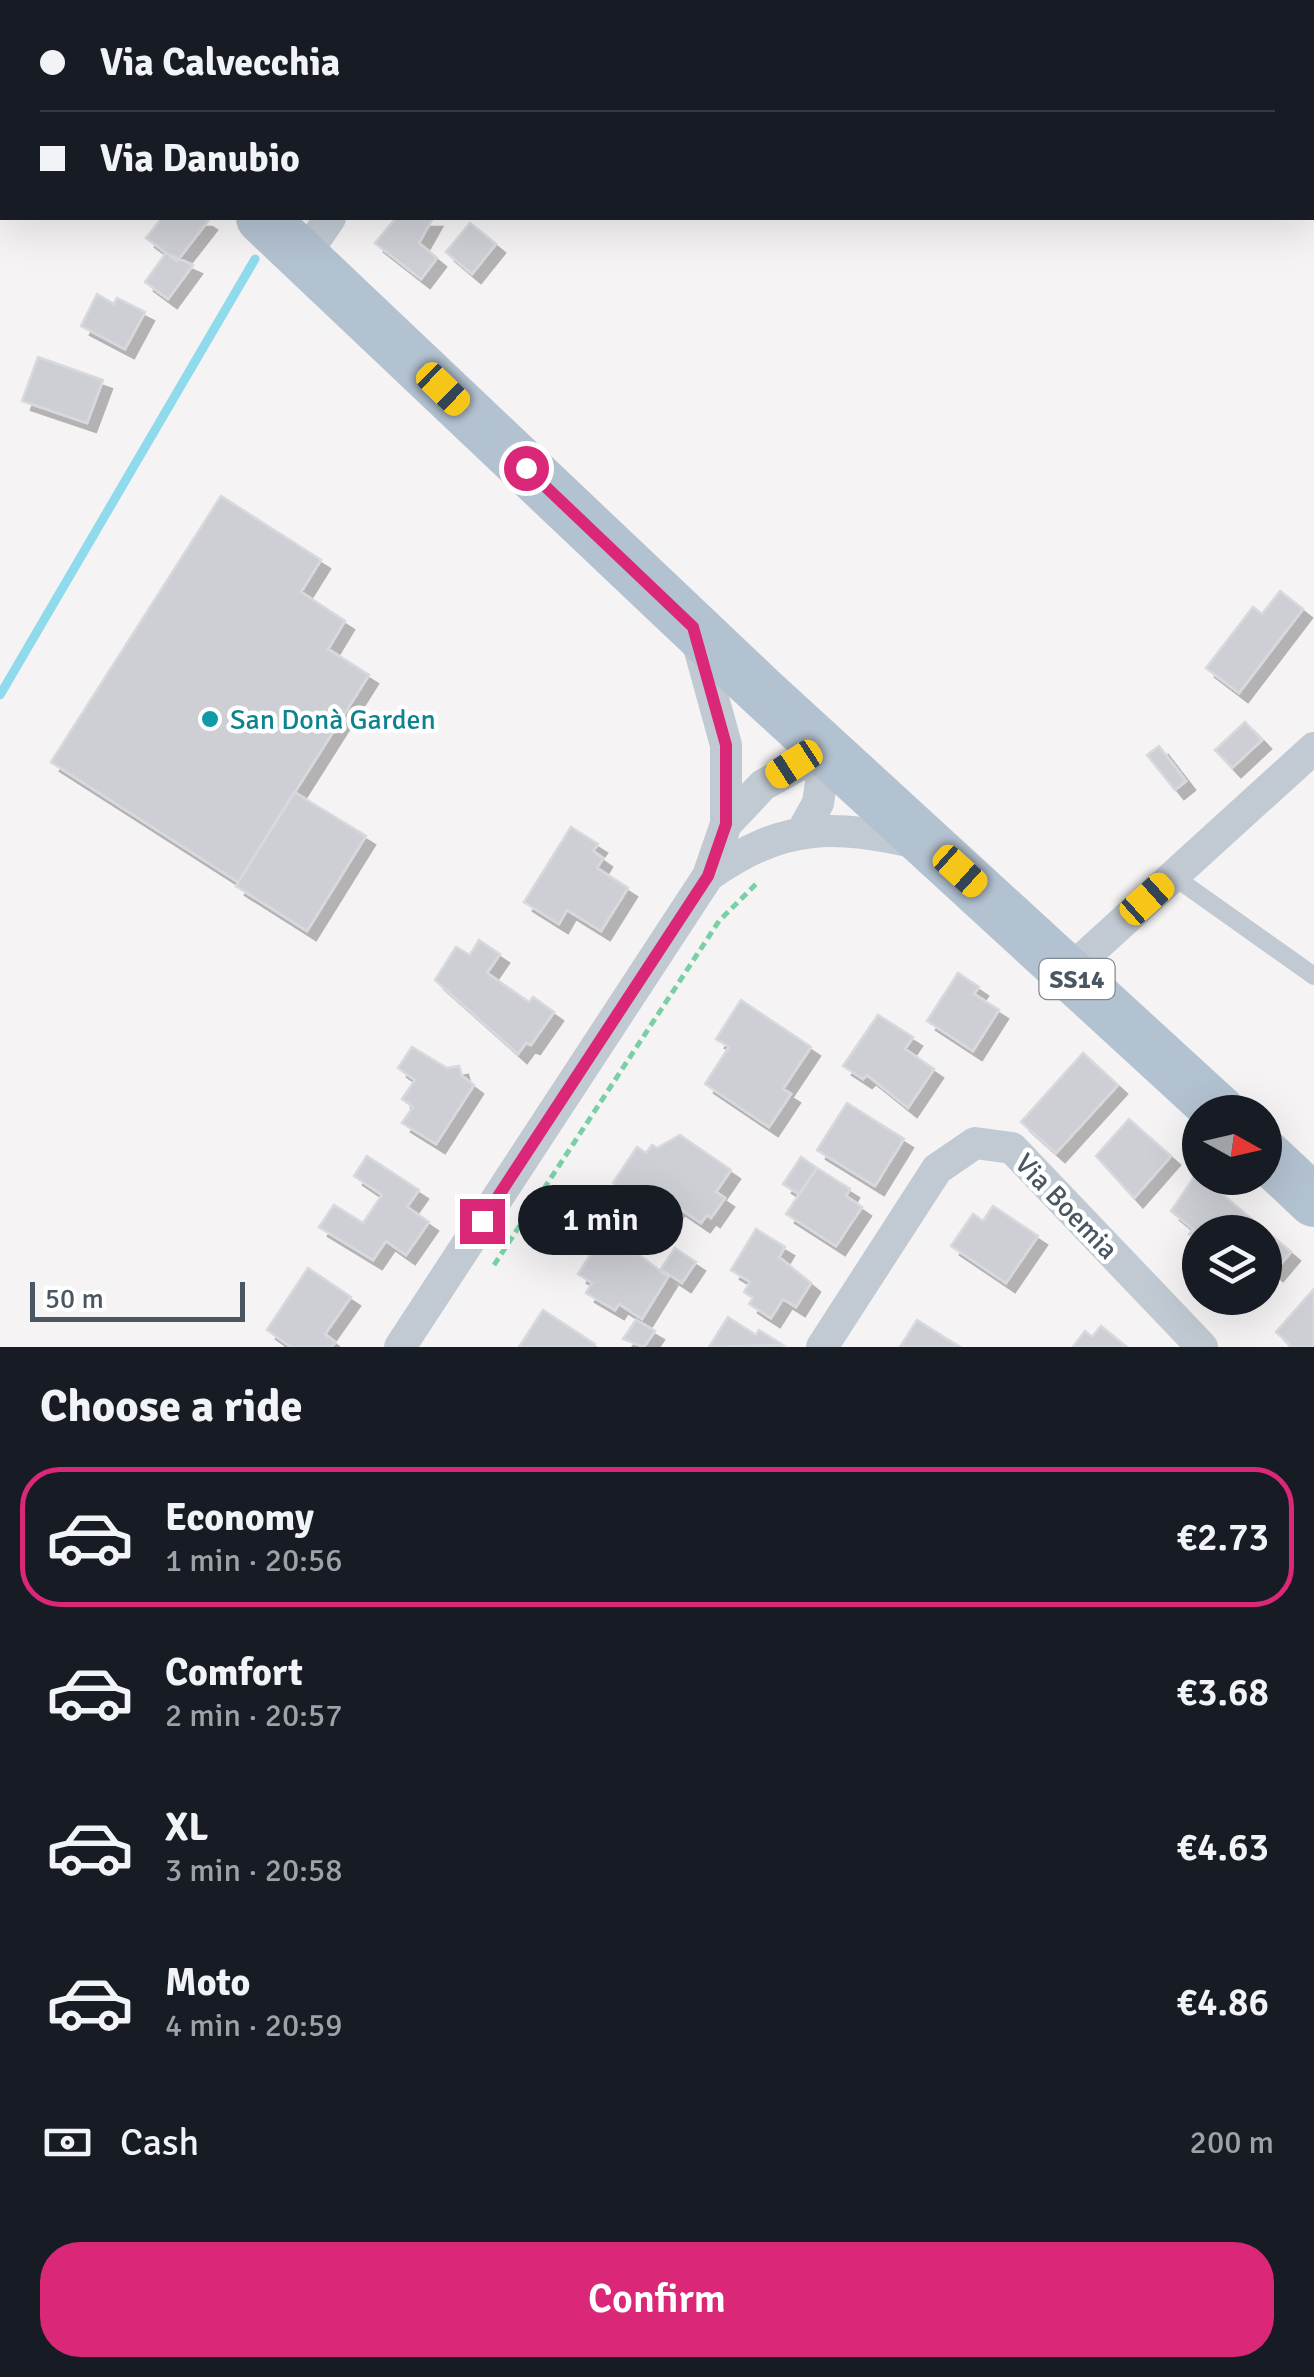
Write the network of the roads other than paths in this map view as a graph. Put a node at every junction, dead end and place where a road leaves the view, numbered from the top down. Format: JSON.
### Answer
{"nodes":[{"id":1,"x":297,"y":235,"type":"edge"},
{"id":2,"x":693,"y":627,"type":"junction"},
{"id":3,"x":1314,"y":748,"type":"edge"},
{"id":4,"x":826,"y":750,"type":"junction"},
{"id":5,"x":726,"y":824,"type":"junction"},
{"id":6,"x":803,"y":830,"type":"junction"},
{"id":7,"x":932,"y":846,"type":"junction"},
{"id":8,"x":716,"y":870,"type":"junction"},
{"id":9,"x":1173,"y":876,"type":"junction"},
{"id":10,"x":1069,"y":970,"type":"junction"},
{"id":11,"x":1314,"y":976,"type":"edge"},
{"id":12,"x":1202,"y":1095,"type":"edge"},
{"id":13,"x":1282,"y":1171,"type":"edge"},
{"id":14,"x":1314,"y":1201,"type":"edge"},
{"id":15,"x":1195,"y":1344,"type":"edge"},
{"id":16,"x":400,"y":1347,"type":"edge"},
{"id":17,"x":822,"y":1347,"type":"edge"}],
"edges":[{"from":1,"to":2,"type":"main road","number":"SS14"},
{"from":2,"to":4,"type":"main road","number":"SS14"},
{"from":2,"to":5,"type":"street"},
{"from":3,"to":9,"type":"street"},
{"from":4,"to":5,"type":"street"},
{"from":4,"to":6,"type":"street"},
{"from":4,"to":7,"type":"main road","number":"SS14"},
{"from":5,"to":8,"type":"street"},
{"from":6,"to":7,"type":"street"},
{"from":6,"to":8,"type":"street"},
{"from":7,"to":10,"type":"main road","number":"SS14"},
{"from":8,"to":16,"type":"street"},
{"from":9,"to":10,"type":"street"},
{"from":9,"to":11,"type":"lane"},
{"from":10,"to":12,"type":"main road","number":"SS14"},
{"from":13,"to":14,"type":"main road"},
{"from":15,"to":17,"type":"street","name":"Via Boemia"}]}
